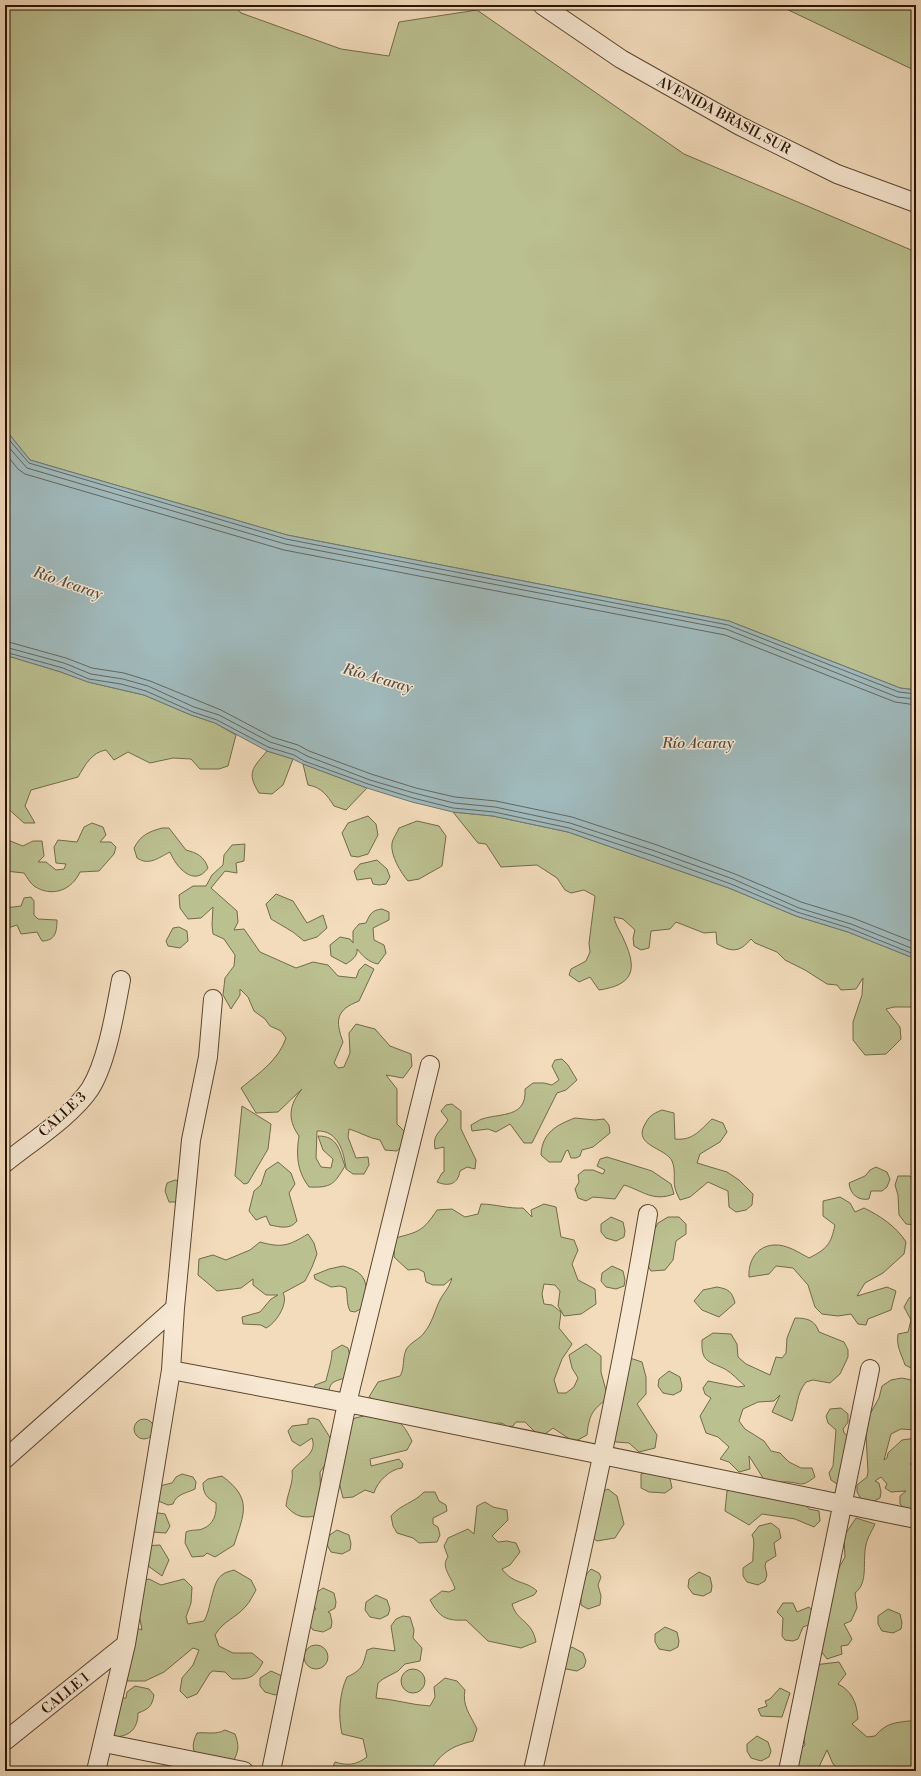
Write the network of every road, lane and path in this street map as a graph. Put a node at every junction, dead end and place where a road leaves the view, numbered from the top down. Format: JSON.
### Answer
{"nodes":[{"id":1,"x":542,"y":5,"type":"edge"},
{"id":2,"x":916,"y":203,"type":"edge"},
{"id":3,"x":121,"y":980,"type":"dead end"},
{"id":4,"x":213,"y":999,"type":"dead end"},
{"id":5,"x":430,"y":1065,"type":"dead end"},
{"id":6,"x":5,"y":1163,"type":"edge"},
{"id":7,"x":648,"y":1214,"type":"dead end"},
{"id":8,"x":175,"y":1308,"type":"junction"},
{"id":9,"x":870,"y":1369,"type":"dead end"},
{"id":10,"x":171,"y":1370,"type":"junction"},
{"id":11,"x":347,"y":1402,"type":"junction"},
{"id":12,"x":603,"y":1456,"type":"junction"},
{"id":13,"x":5,"y":1459,"type":"edge"},
{"id":14,"x":843,"y":1504,"type":"junction"},
{"id":15,"x":916,"y":1519,"type":"edge"},
{"id":16,"x":126,"y":1644,"type":"junction"},
{"id":17,"x":5,"y":1741,"type":"edge"},
{"id":18,"x":104,"y":1743,"type":"junction"},
{"id":19,"x":96,"y":1771,"type":"edge"},
{"id":20,"x":244,"y":1771,"type":"edge"},
{"id":21,"x":271,"y":1771,"type":"edge"},
{"id":22,"x":533,"y":1771,"type":"edge"},
{"id":23,"x":788,"y":1771,"type":"edge"}],
"edges":[{"from":1,"to":2,"type":"street","name":"AVENIDA BRASIL SUR"},
{"from":3,"to":6,"type":"street","name":"CALLE 3"},
{"from":4,"to":8,"type":"street"},
{"from":5,"to":11,"type":"street"},
{"from":7,"to":12,"type":"street"},
{"from":8,"to":10,"type":"street"},
{"from":8,"to":13,"type":"street"},
{"from":9,"to":14,"type":"street"},
{"from":10,"to":11,"type":"street"},
{"from":10,"to":16,"type":"street"},
{"from":11,"to":12,"type":"street"},
{"from":11,"to":21,"type":"street"},
{"from":12,"to":14,"type":"street"},
{"from":12,"to":22,"type":"street"},
{"from":14,"to":15,"type":"street"},
{"from":14,"to":23,"type":"street"},
{"from":16,"to":17,"type":"street","name":"CALLE 1"},
{"from":16,"to":18,"type":"street"},
{"from":18,"to":19,"type":"street"},
{"from":18,"to":20,"type":"street"}]}
